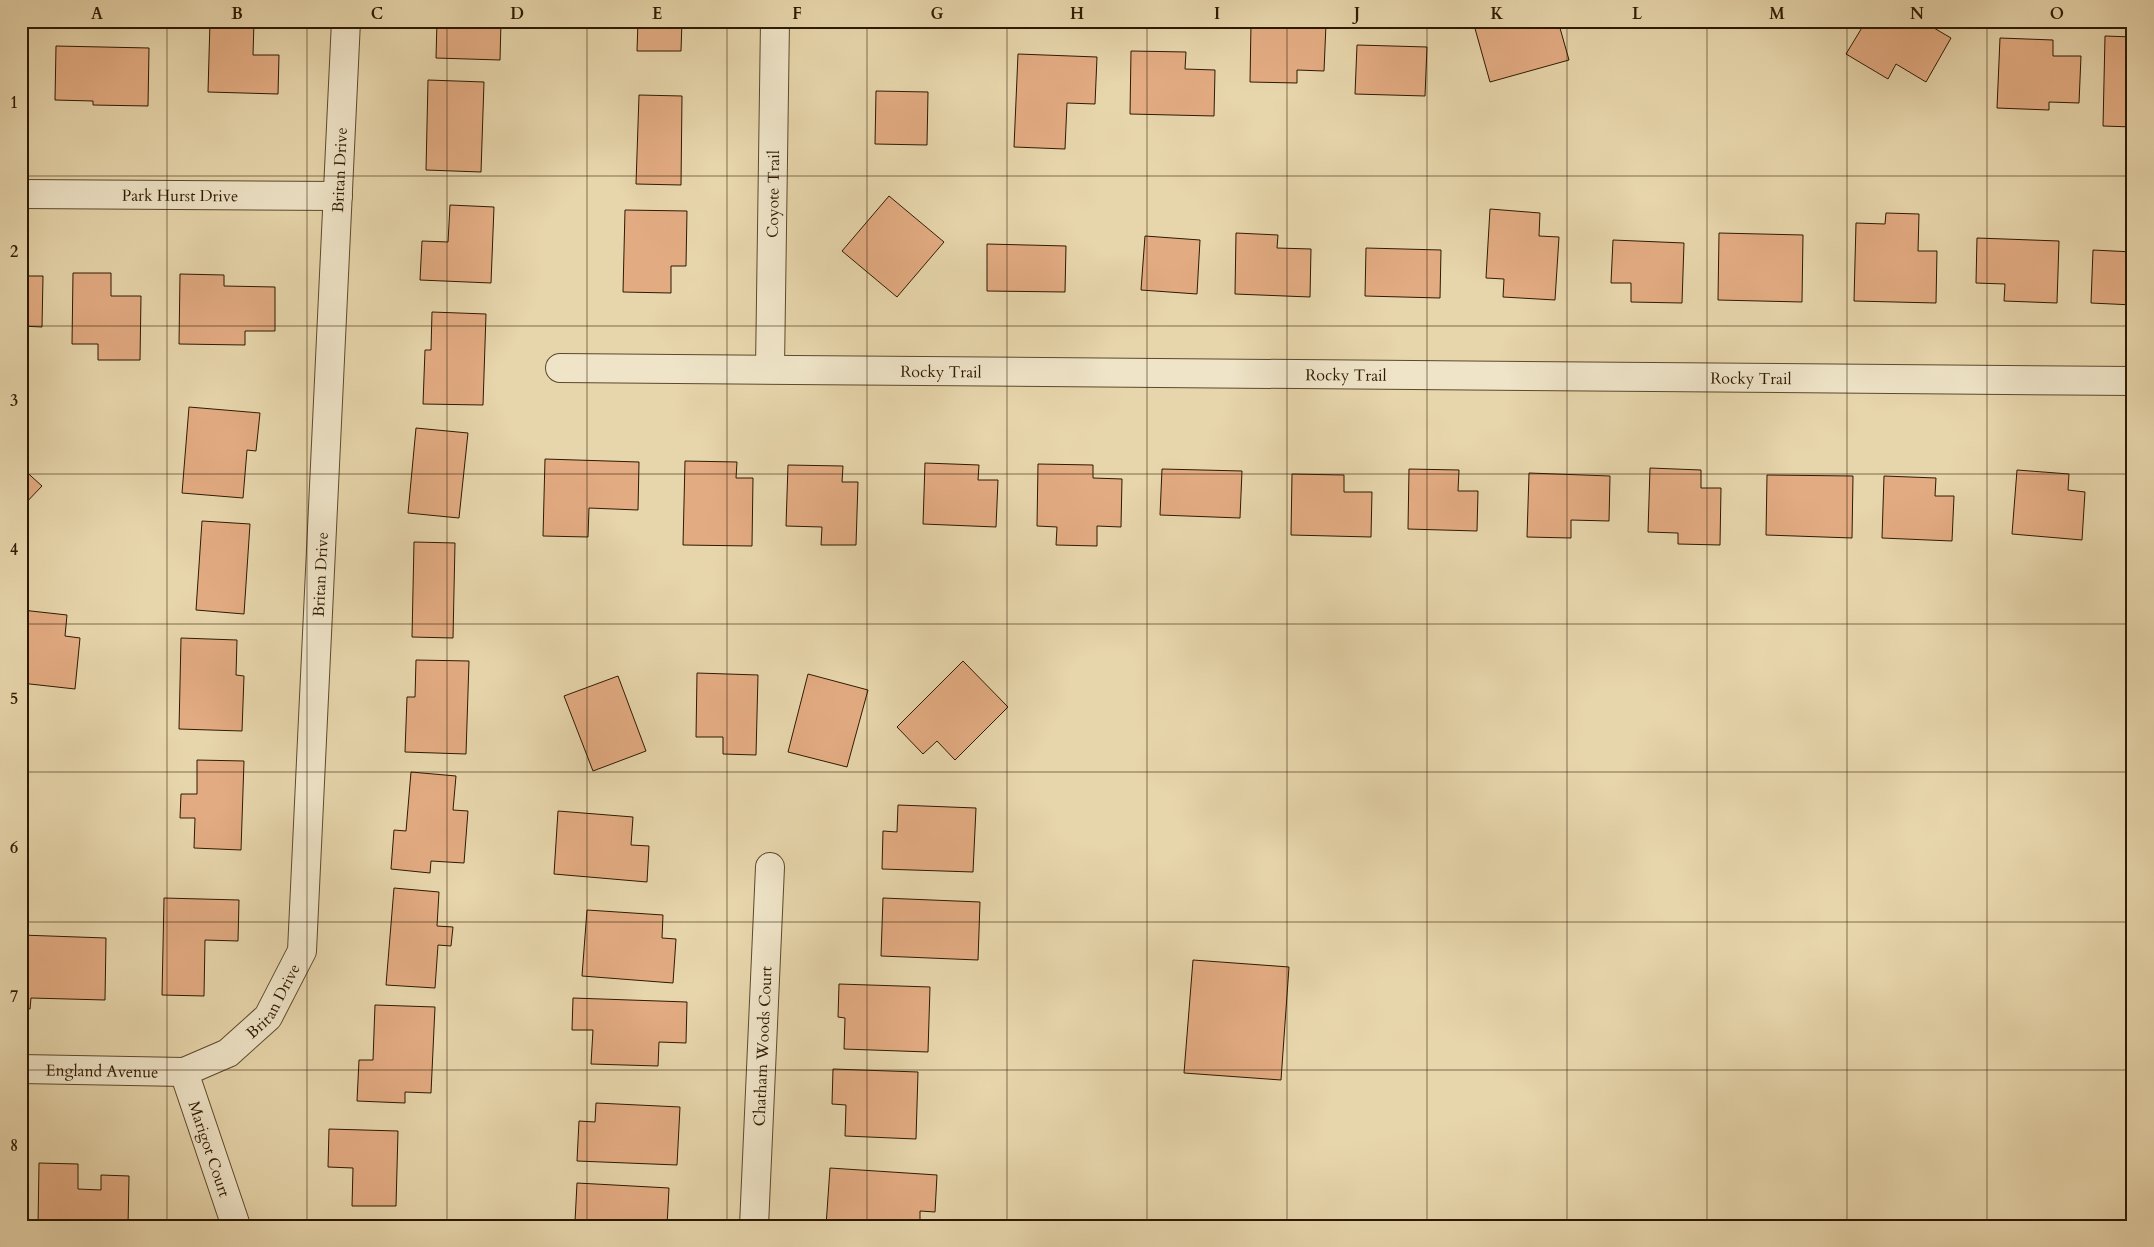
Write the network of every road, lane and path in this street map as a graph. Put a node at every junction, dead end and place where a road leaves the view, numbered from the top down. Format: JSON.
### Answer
{"nodes":[{"id":1,"x":346,"y":21,"type":"edge"},
{"id":2,"x":775,"y":21,"type":"edge"},
{"id":3,"x":21,"y":194,"type":"edge"},
{"id":4,"x":338,"y":196,"type":"junction"},
{"id":5,"x":560,"y":368,"type":"dead end"},
{"id":6,"x":770,"y":368,"type":"junction"},
{"id":7,"x":2133,"y":381,"type":"edge"},
{"id":8,"x":770,"y":867,"type":"dead end"},
{"id":9,"x":21,"y":1069,"type":"edge"},
{"id":10,"x":184,"y":1072,"type":"junction"},
{"id":11,"x":236,"y":1226,"type":"edge"},
{"id":12,"x":754,"y":1226,"type":"edge"}],
"edges":[{"from":1,"to":4,"type":"street","name":"Britan Drive"},
{"from":2,"to":6,"type":"street","name":"Coyote Trail"},
{"from":3,"to":4,"type":"street","name":"Park Hurst Drive"},
{"from":4,"to":10,"type":"street","name":"Britan Drive"},
{"from":5,"to":6,"type":"street","name":"Rocky Trail"},
{"from":6,"to":7,"type":"street","name":"Rocky Trail"},
{"from":8,"to":12,"type":"street","name":"Chatham Woods Court"},
{"from":9,"to":10,"type":"street","name":"England Avenue"},
{"from":10,"to":11,"type":"street","name":"Marigot Court"}]}
